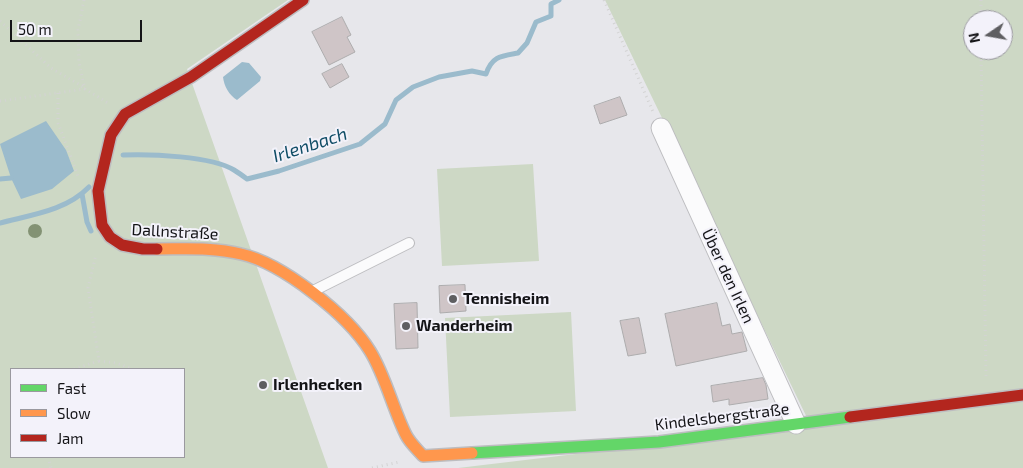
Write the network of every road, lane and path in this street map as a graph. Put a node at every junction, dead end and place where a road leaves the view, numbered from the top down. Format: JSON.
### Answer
{"nodes":[{"id":1,"x":84,"y":0,"type":"edge"},
{"id":2,"x":303,"y":0,"type":"edge"},
{"id":3,"x":604,"y":0,"type":"edge"},
{"id":4,"x":0,"y":22,"type":"edge"},
{"id":5,"x":981,"y":60,"type":"edge"},
{"id":6,"x":86,"y":89,"type":"junction"},
{"id":7,"x":58,"y":93,"type":"junction"},
{"id":8,"x":0,"y":101,"type":"edge"},
{"id":9,"x":125,"y":114,"type":"junction"},
{"id":10,"x":661,"y":128,"type":"joint"},
{"id":11,"x":79,"y":180,"type":"dead end"},
{"id":12,"x":102,"y":225,"type":"junction"},
{"id":13,"x":409,"y":243,"type":"dead end"},
{"id":14,"x":312,"y":291,"type":"junction"},
{"id":15,"x":99,"y":361,"type":"junction"},
{"id":16,"x":77,"y":368,"type":"edge"},
{"id":17,"x":130,"y":368,"type":"edge"},
{"id":18,"x":1023,"y":396,"type":"edge"},
{"id":19,"x":986,"y":400,"type":"junction"},
{"id":20,"x":796,"y":424,"type":"junction"},
{"id":21,"x":423,"y":456,"type":"joint"}],
"edges":[{"from":1,"to":6,"type":"path"},
{"from":2,"to":9,"type":"street"},
{"from":3,"to":10,"type":"path"},
{"from":4,"to":6,"type":"path"},
{"from":5,"to":19,"type":"path"},
{"from":6,"to":7,"type":"path"},
{"from":6,"to":9,"type":"path"},
{"from":7,"to":8,"type":"path"},
{"from":7,"to":11,"type":"path"},
{"from":9,"to":12,"type":"street"},
{"from":10,"to":20,"type":"street","name":"Über den Irlen"},
{"from":12,"to":14,"type":"street","name":"Dallnstraße"},
{"from":12,"to":15,"type":"path"},
{"from":13,"to":14,"type":"lane"},
{"from":14,"to":21,"type":"street","name":"Dallnstraße"},
{"from":15,"to":16,"type":"path"},
{"from":15,"to":17,"type":"path"},
{"from":18,"to":19,"type":"street","name":"Kindelsbergstraße"},
{"from":19,"to":20,"type":"street","name":"Kindelsbergstraße"},
{"from":20,"to":21,"type":"street","name":"Kindelsbergstraße"}]}
